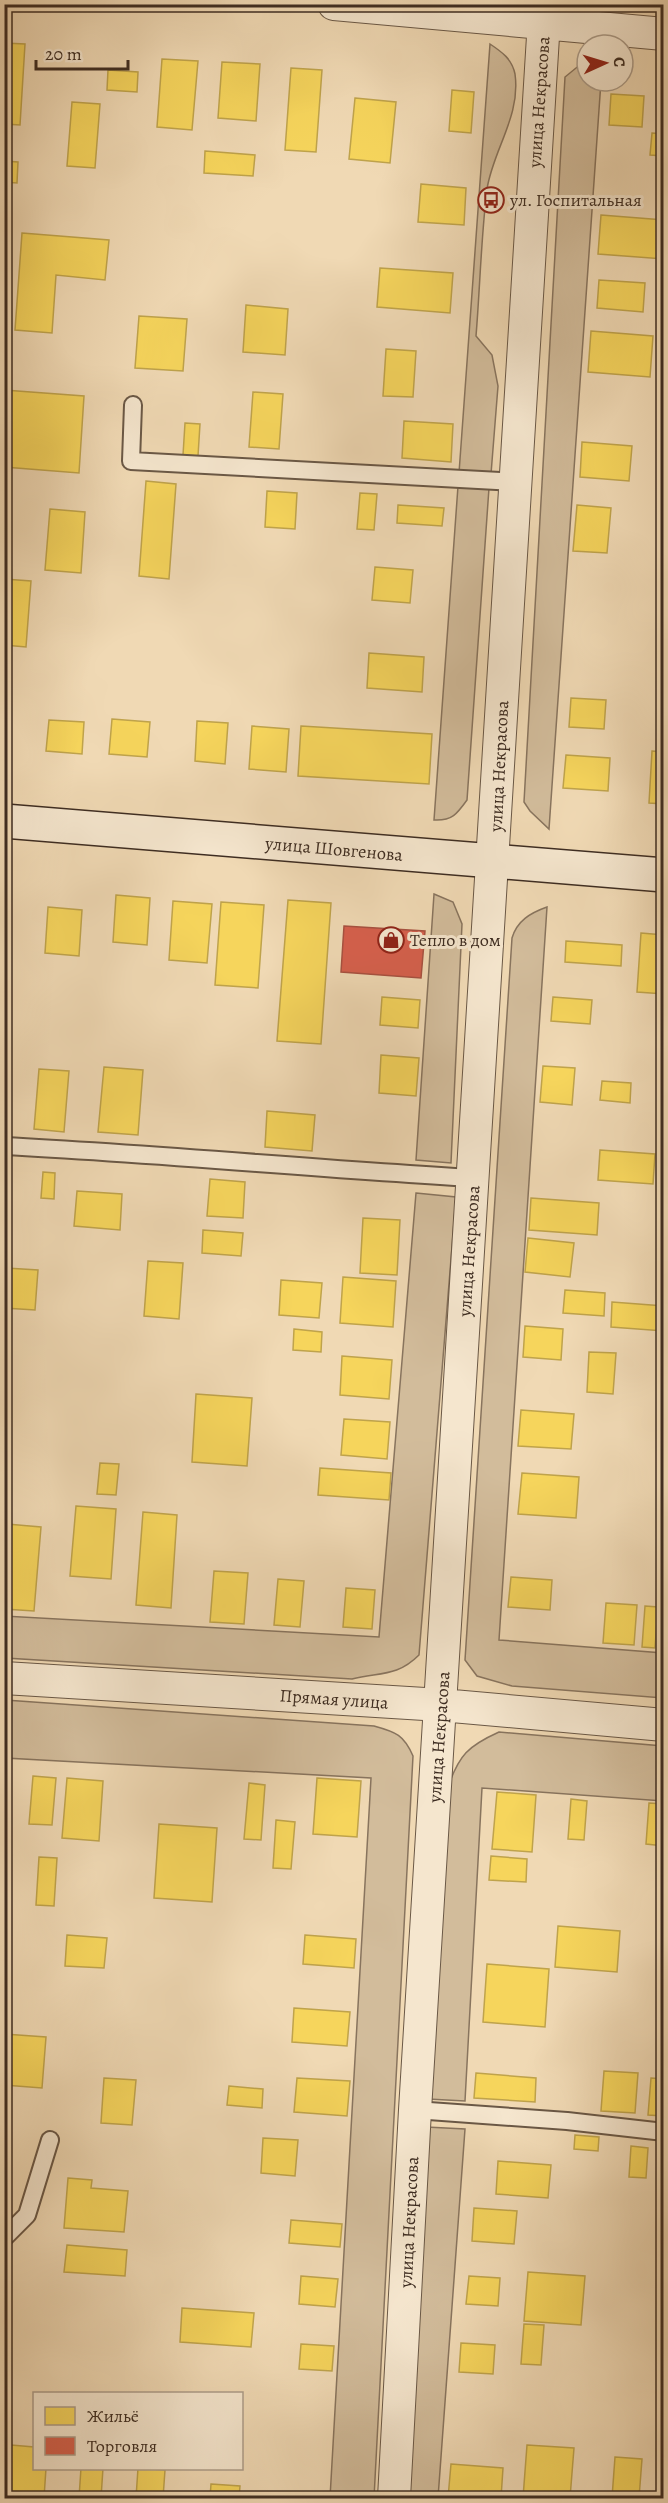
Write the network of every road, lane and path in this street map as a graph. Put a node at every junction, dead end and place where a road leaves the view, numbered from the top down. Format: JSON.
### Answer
{"nodes":[{"id":1,"x":334,"y":4,"type":"edge"},
{"id":2,"x":545,"y":15,"type":"edge"},
{"id":3,"x":663,"y":34,"type":"edge"},
{"id":4,"x":134,"y":405,"type":"dead end"},
{"id":5,"x":517,"y":482,"type":"junction"},
{"id":6,"x":4,"y":821,"type":"edge"},
{"id":7,"x":493,"y":861,"type":"junction"},
{"id":8,"x":663,"y":875,"type":"edge"},
{"id":9,"x":4,"y":1146,"type":"edge"},
{"id":10,"x":474,"y":1178,"type":"junction"},
{"id":11,"x":4,"y":1678,"type":"edge"},
{"id":12,"x":441,"y":1705,"type":"junction"},
{"id":13,"x":663,"y":1725,"type":"edge"},
{"id":14,"x":415,"y":2110,"type":"junction"},
{"id":15,"x":663,"y":2132,"type":"edge"},
{"id":16,"x":51,"y":2140,"type":"dead end"},
{"id":17,"x":4,"y":2238,"type":"edge"},
{"id":18,"x":394,"y":2499,"type":"edge"}],
"edges":[{"from":1,"to":2,"type":"street"},
{"from":2,"to":3,"type":"street"},
{"from":2,"to":5,"type":"street","name":"улица Некрасова"},
{"from":4,"to":5,"type":"lane"},
{"from":5,"to":7,"type":"street","name":"улица Некрасова"},
{"from":6,"to":7,"type":"main road","name":"улица Шовгенова"},
{"from":7,"to":8,"type":"main road","name":"улица Шовгенова"},
{"from":7,"to":10,"type":"street","name":"улица Некрасова"},
{"from":9,"to":10,"type":"lane"},
{"from":10,"to":12,"type":"street","name":"улица Некрасова"},
{"from":11,"to":12,"type":"street","name":"Прямая улица"},
{"from":12,"to":13,"type":"street","name":"Прямая улица"},
{"from":12,"to":14,"type":"street","name":"улица Некрасова"},
{"from":14,"to":15,"type":"lane"},
{"from":14,"to":18,"type":"street","name":"улица Некрасова"},
{"from":16,"to":17,"type":"lane"}]}
